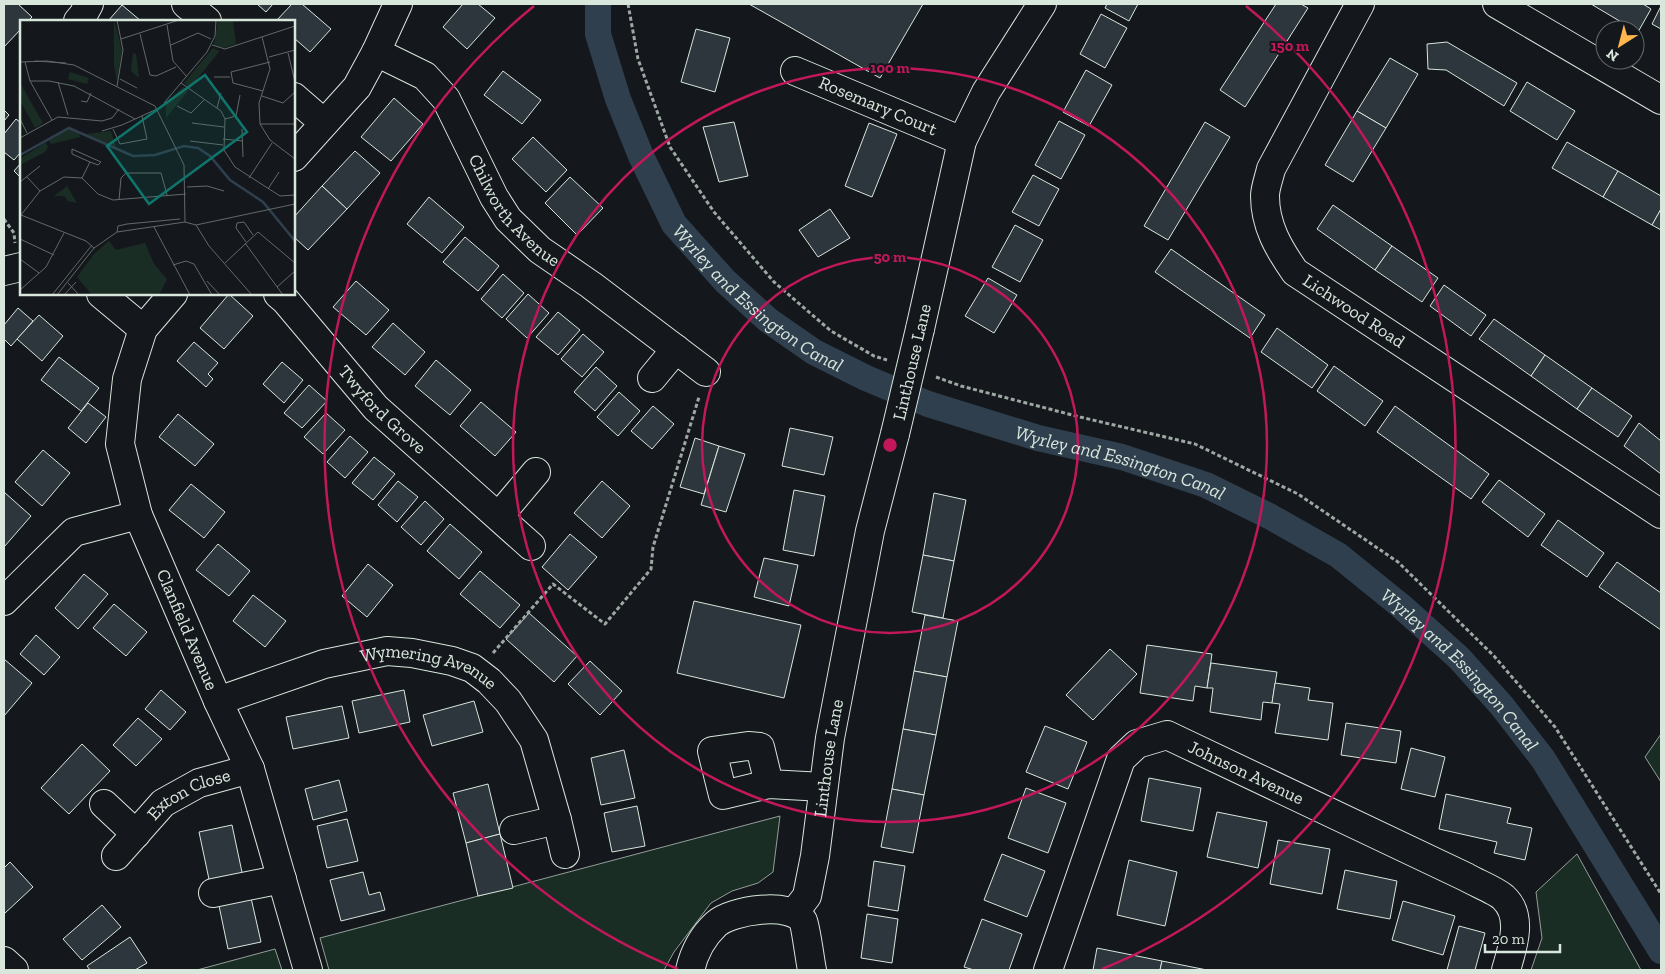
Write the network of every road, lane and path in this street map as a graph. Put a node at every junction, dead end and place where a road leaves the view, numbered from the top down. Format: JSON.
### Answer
{"nodes":[{"id":1,"x":88,"y":4,"type":"edge"},
{"id":2,"x":186,"y":4,"type":"edge"},
{"id":3,"x":398,"y":4,"type":"edge"},
{"id":4,"x":628,"y":4,"type":"edge"},
{"id":5,"x":1042,"y":4,"type":"edge"},
{"id":6,"x":1360,"y":4,"type":"edge"},
{"id":7,"x":1497,"y":4,"type":"edge"},
{"id":8,"x":79,"y":20,"type":"edge"},
{"id":9,"x":206,"y":20,"type":"edge"},
{"id":10,"x":376,"y":52,"type":"junction"},
{"id":11,"x":795,"y":70,"type":"dead end"},
{"id":12,"x":295,"y":98,"type":"edge"},
{"id":13,"x":1661,"y":100,"type":"edge"},
{"id":14,"x":324,"y":123,"type":"junction"},
{"id":15,"x":962,"y":141,"type":"junction"},
{"id":16,"x":295,"y":156,"type":"edge"},
{"id":17,"x":20,"y":267,"type":"edge"},
{"id":18,"x":4,"y":271,"type":"edge"},
{"id":19,"x":102,"y":295,"type":"edge"},
{"id":20,"x":172,"y":295,"type":"edge"},
{"id":21,"x":279,"y":295,"type":"edge"},
{"id":22,"x":144,"y":329,"type":"junction"},
{"id":23,"x":676,"y":349,"type":"junction"},
{"id":24,"x":890,"y":361,"type":"dead end"},
{"id":25,"x":706,"y":372,"type":"joint"},
{"id":26,"x":931,"y":375,"type":"dead end"},
{"id":27,"x":652,"y":378,"type":"dead end"},
{"id":28,"x":536,"y":472,"type":"dead end"},
{"id":29,"x":1661,"y":514,"type":"edge"},
{"id":30,"x":138,"y":515,"type":"junction"},
{"id":31,"x":499,"y":516,"type":"junction"},
{"id":32,"x":531,"y":546,"type":"dead end"},
{"id":33,"x":4,"y":601,"type":"edge"},
{"id":34,"x":477,"y":672,"type":"junction"},
{"id":35,"x":218,"y":700,"type":"junction"},
{"id":36,"x":250,"y":769,"type":"junction"},
{"id":37,"x":769,"y":784,"type":"dead end"},
{"id":38,"x":823,"y":787,"type":"junction"},
{"id":39,"x":104,"y":804,"type":"dead end"},
{"id":40,"x":557,"y":820,"type":"junction"},
{"id":41,"x":514,"y":830,"type":"dead end"},
{"id":42,"x":136,"y":834,"type":"junction"},
{"id":43,"x":565,"y":854,"type":"dead end"},
{"id":44,"x":116,"y":856,"type":"dead end"},
{"id":45,"x":282,"y":880,"type":"junction"},
{"id":46,"x":213,"y":892,"type":"dead end"},
{"id":47,"x":1661,"y":894,"type":"edge"},
{"id":48,"x":794,"y":913,"type":"junction"},
{"id":49,"x":4,"y":961,"type":"edge"},
{"id":50,"x":14,"y":970,"type":"edge"},
{"id":51,"x":308,"y":970,"type":"edge"},
{"id":52,"x":690,"y":970,"type":"edge"},
{"id":53,"x":812,"y":970,"type":"edge"},
{"id":54,"x":1048,"y":970,"type":"edge"},
{"id":55,"x":1506,"y":970,"type":"edge"}],
"edges":[{"from":1,"to":8,"type":"street"},
{"from":2,"to":9,"type":"street"},
{"from":3,"to":10,"type":"street"},
{"from":4,"to":24,"type":"path"},
{"from":5,"to":15,"type":"street","name":"Linthouse Lane"},
{"from":6,"to":29,"type":"street","name":"Lichwood Road"},
{"from":7,"to":13,"type":"street"},
{"from":10,"to":14,"type":"street"},
{"from":10,"to":23,"type":"street","name":"Chilworth Avenue"},
{"from":11,"to":15,"type":"street","name":"Rosemary Court"},
{"from":12,"to":14,"type":"street"},
{"from":14,"to":16,"type":"street"},
{"from":15,"to":38,"type":"street","name":"Linthouse Lane","bridge":true},
{"from":17,"to":18,"type":"street"},
{"from":19,"to":22,"type":"street"},
{"from":20,"to":22,"type":"street","name":"Clanfield Avenue"},
{"from":21,"to":31,"type":"street","name":"Twyford Grove"},
{"from":22,"to":30,"type":"street","name":"Clanfield Avenue"},
{"from":23,"to":25,"type":"street","name":"Chilworth Avenue"},
{"from":23,"to":27,"type":"street"},
{"from":25,"to":34,"type":"path"},
{"from":26,"to":47,"type":"path"},
{"from":28,"to":31,"type":"street"},
{"from":30,"to":33,"type":"street"},
{"from":30,"to":35,"type":"street","name":"Clanfield Avenue"},
{"from":31,"to":32,"type":"street","name":"Twyford Grove"},
{"from":34,"to":35,"type":"street","name":"Wymering Avenue"},
{"from":34,"to":40,"type":"street","name":"Wymering Avenue"},
{"from":35,"to":36,"type":"street","name":"Clanfield Avenue"},
{"from":36,"to":42,"type":"street","name":"Exton Close"},
{"from":36,"to":45,"type":"street","name":"Clanfield Avenue"},
{"from":37,"to":38,"type":"street"},
{"from":38,"to":48,"type":"street","name":"Linthouse Lane"},
{"from":39,"to":42,"type":"street","name":"Exton Close"},
{"from":40,"to":41,"type":"street"},
{"from":40,"to":43,"type":"street","name":"Wymering Avenue"},
{"from":42,"to":44,"type":"street","name":"Exton Close"},
{"from":45,"to":46,"type":"street"},
{"from":45,"to":51,"type":"street","name":"Clanfield Avenue"},
{"from":48,"to":52,"type":"street"},
{"from":48,"to":53,"type":"street"},
{"from":49,"to":50,"type":"street"},
{"from":54,"to":55,"type":"street","name":"Johnson Avenue"}]}
